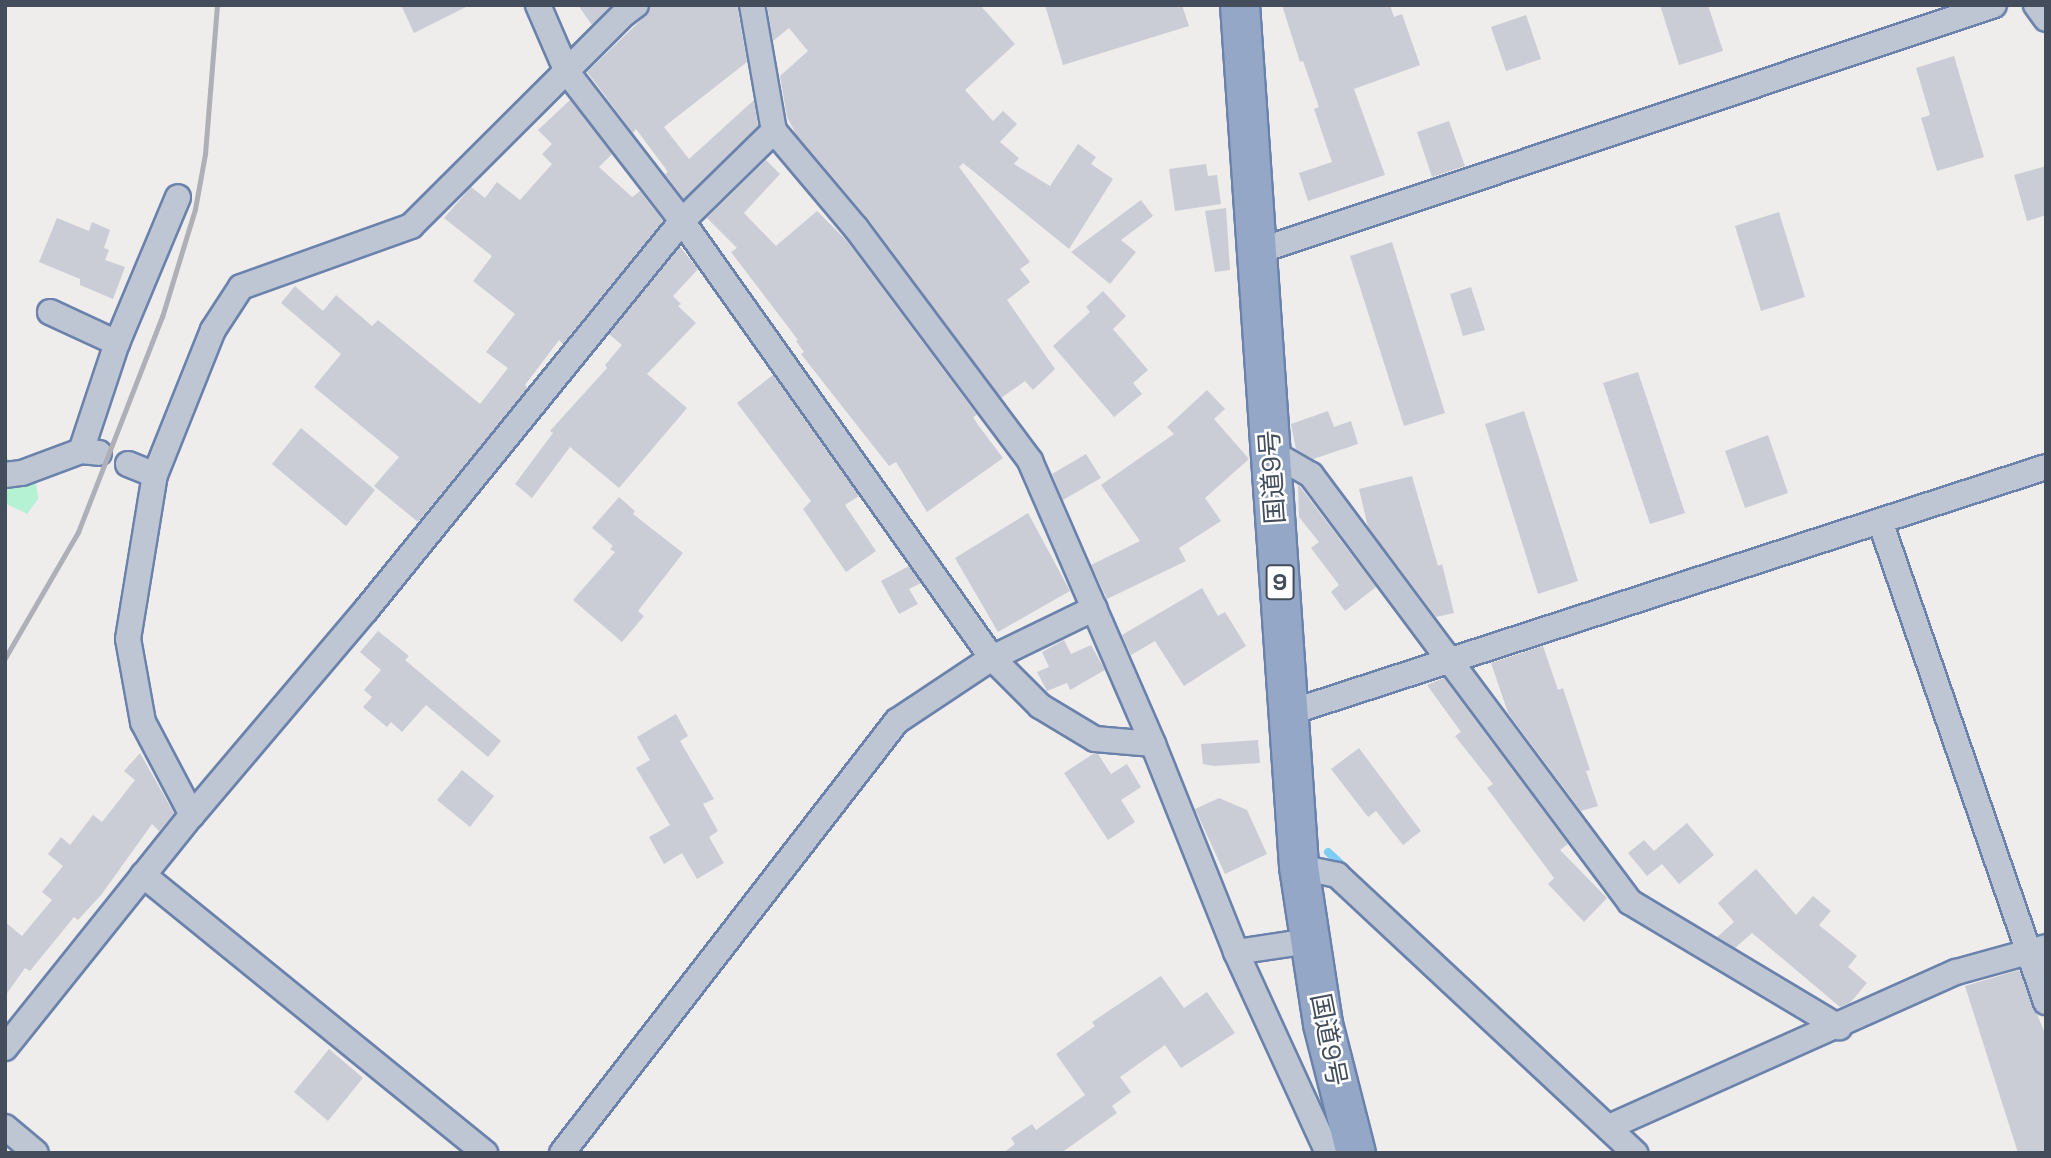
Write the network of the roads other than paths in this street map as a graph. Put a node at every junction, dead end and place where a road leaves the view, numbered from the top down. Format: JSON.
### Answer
{"nodes":[{"id":1,"x":538,"y":5,"type":"edge"},
{"id":2,"x":636,"y":5,"type":"edge"},
{"id":3,"x":752,"y":5,"type":"edge"},
{"id":4,"x":1240,"y":5,"type":"edge"},
{"id":5,"x":1994,"y":5,"type":"edge"},
{"id":6,"x":2036,"y":5,"type":"edge"},
{"id":7,"x":2046,"y":19,"type":"edge"},
{"id":8,"x":567,"y":72,"type":"junction"},
{"id":9,"x":774,"y":131,"type":"junction"},
{"id":10,"x":178,"y":197,"type":"dead end"},
{"id":11,"x":682,"y":221,"type":"junction"},
{"id":12,"x":1256,"y":252,"type":"junction"},
{"id":13,"x":50,"y":312,"type":"dead end"},
{"id":14,"x":117,"y":343,"type":"junction"},
{"id":15,"x":1271,"y":452,"type":"junction"},
{"id":16,"x":128,"y":464,"type":"dead end"},
{"id":17,"x":2046,"y":467,"type":"edge"},
{"id":18,"x":5,"y":475,"type":"edge"},
{"id":19,"x":155,"y":475,"type":"junction"},
{"id":20,"x":1880,"y":521,"type":"junction"},
{"id":21,"x":1095,"y":608,"type":"junction"},
{"id":22,"x":992,"y":658,"type":"junction"},
{"id":23,"x":1449,"y":663,"type":"junction"},
{"id":24,"x":1288,"y":713,"type":"junction"},
{"id":25,"x":1153,"y":744,"type":"junction"},
{"id":26,"x":191,"y":815,"type":"junction"},
{"id":27,"x":1299,"y":867,"type":"junction"},
{"id":28,"x":143,"y":875,"type":"junction"},
{"id":29,"x":1311,"y":941,"type":"junction"},
{"id":30,"x":2037,"y":949,"type":"edge"},
{"id":31,"x":1236,"y":952,"type":"junction"},
{"id":32,"x":2046,"y":1002,"type":"edge"},
{"id":33,"x":1839,"y":1027,"type":"junction"},
{"id":34,"x":5,"y":1048,"type":"edge"},
{"id":35,"x":5,"y":1127,"type":"edge"},
{"id":36,"x":1609,"y":1127,"type":"junction"},
{"id":37,"x":36,"y":1153,"type":"edge"},
{"id":38,"x":485,"y":1153,"type":"edge"},
{"id":39,"x":562,"y":1153,"type":"edge"},
{"id":40,"x":1328,"y":1153,"type":"edge"},
{"id":41,"x":1356,"y":1153,"type":"edge"},
{"id":42,"x":1635,"y":1153,"type":"edge"}],
"edges":[{"from":1,"to":8,"type":"street"},
{"from":2,"to":8,"type":"street"},
{"from":3,"to":9,"type":"street"},
{"from":4,"to":12,"type":"highway","name":"国道9号","number":"9"},
{"from":5,"to":12,"type":"street"},
{"from":6,"to":7,"type":"street"},
{"from":8,"to":11,"type":"street"},
{"from":8,"to":19,"type":"street"},
{"from":9,"to":11,"type":"street"},
{"from":9,"to":21,"type":"street"},
{"from":10,"to":14,"type":"street"},
{"from":11,"to":22,"type":"street"},
{"from":11,"to":26,"type":"street"},
{"from":12,"to":15,"type":"highway","name":"国道9号","number":"9"},
{"from":13,"to":14,"type":"street"},
{"from":14,"to":18,"type":"street"},
{"from":15,"to":23,"type":"street"},
{"from":15,"to":24,"type":"highway","name":"国道9号","number":"9"},
{"from":16,"to":19,"type":"street"},
{"from":17,"to":20,"type":"street"},
{"from":19,"to":26,"type":"street"},
{"from":20,"to":23,"type":"street"},
{"from":20,"to":30,"type":"street"},
{"from":21,"to":22,"type":"street"},
{"from":21,"to":25,"type":"street"},
{"from":22,"to":25,"type":"street"},
{"from":22,"to":39,"type":"street"},
{"from":23,"to":24,"type":"street"},
{"from":23,"to":33,"type":"street"},
{"from":24,"to":27,"type":"highway","name":"国道9号","number":"9"},
{"from":25,"to":31,"type":"street"},
{"from":26,"to":28,"type":"street"},
{"from":27,"to":29,"type":"highway","name":"国道9号","number":"9"},
{"from":27,"to":36,"type":"street"},
{"from":28,"to":34,"type":"street"},
{"from":28,"to":38,"type":"street"},
{"from":29,"to":31,"type":"street"},
{"from":29,"to":41,"type":"highway","name":"国道9号","number":"9"},
{"from":30,"to":32,"type":"street"},
{"from":30,"to":33,"type":"street"},
{"from":31,"to":40,"type":"street"},
{"from":33,"to":36,"type":"street"},
{"from":35,"to":37,"type":"street"},
{"from":36,"to":42,"type":"street"}]}
